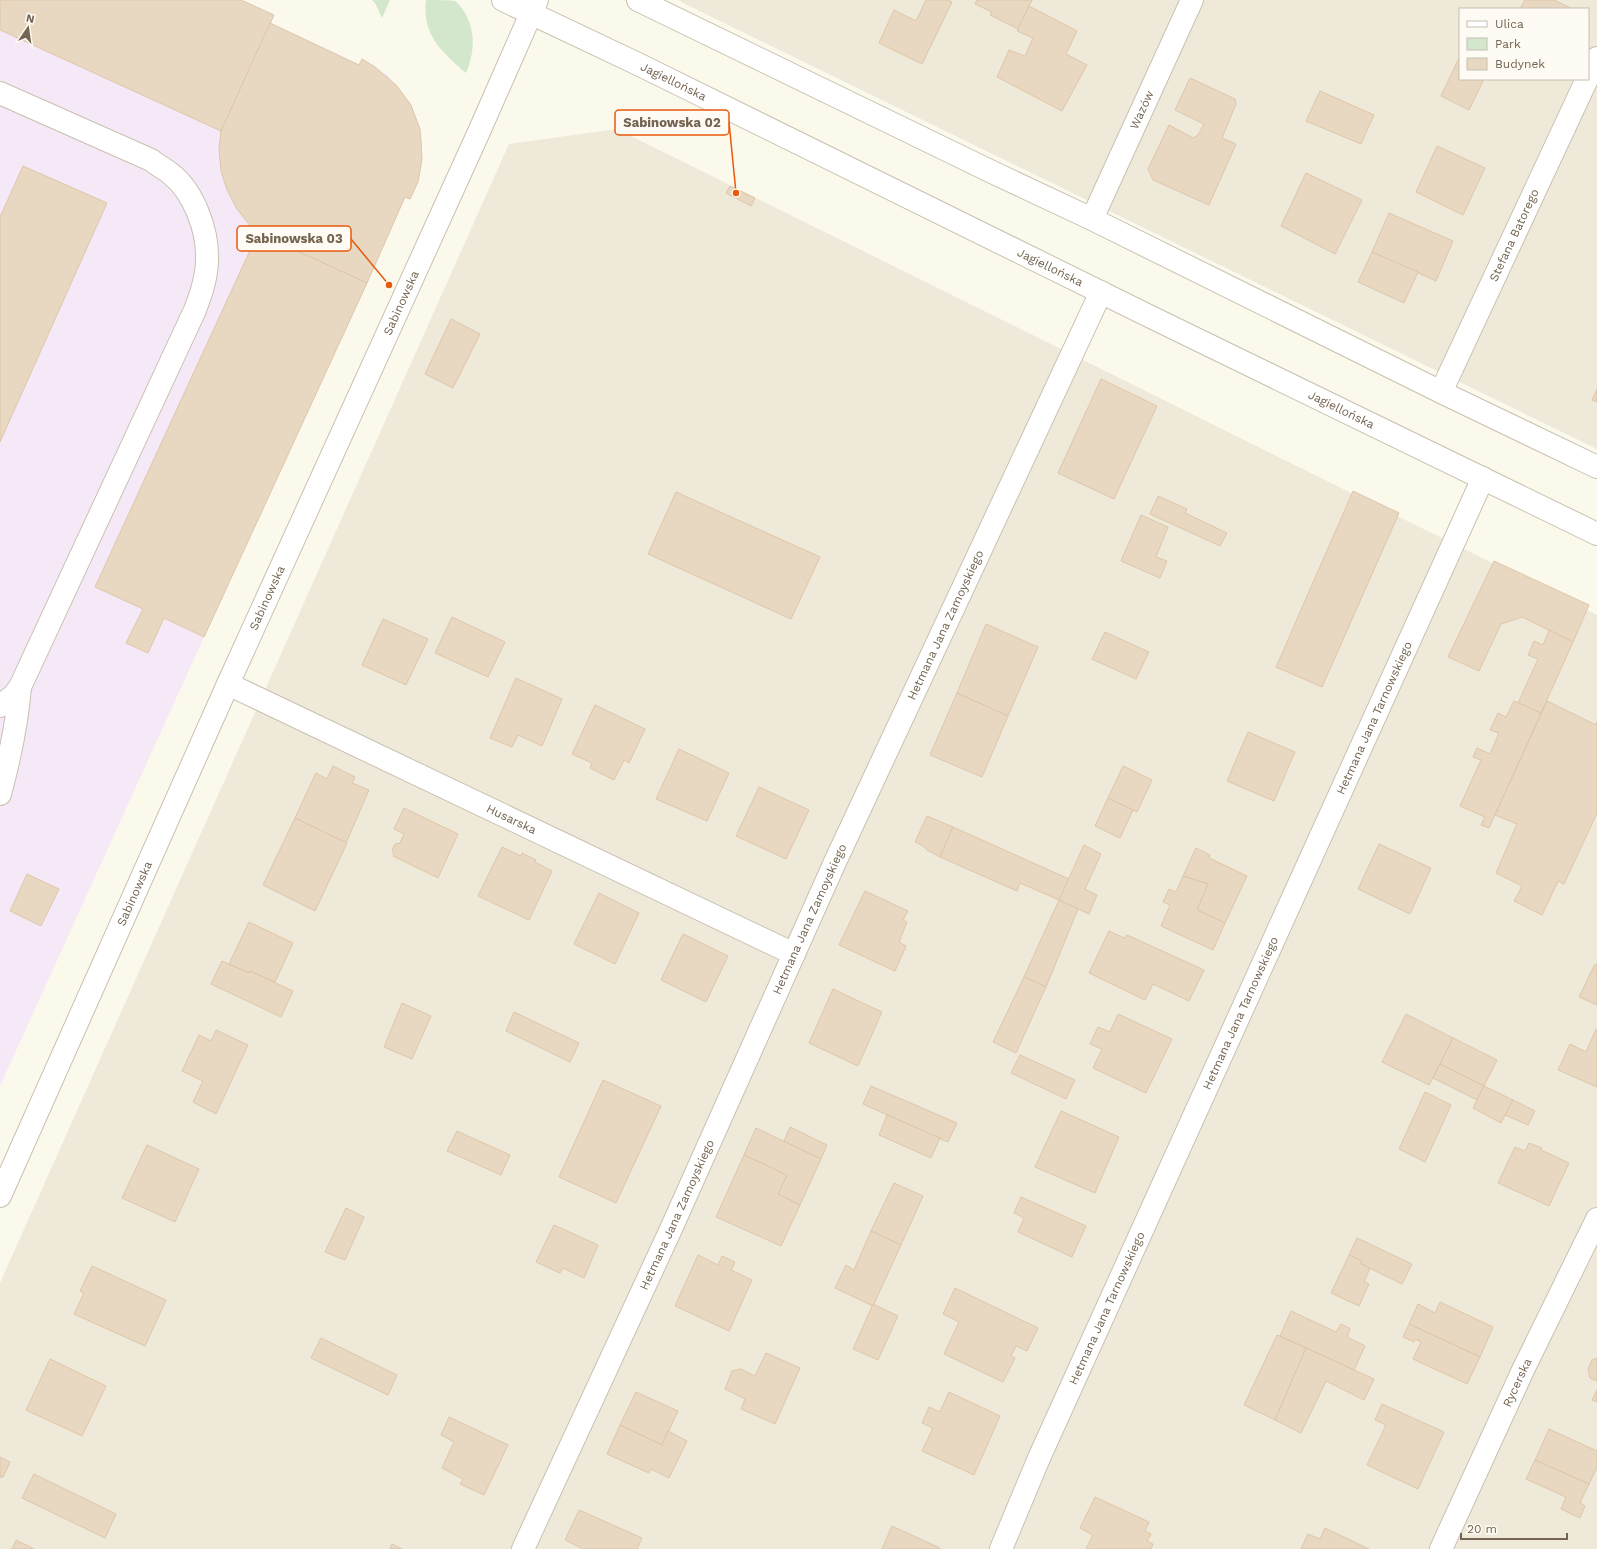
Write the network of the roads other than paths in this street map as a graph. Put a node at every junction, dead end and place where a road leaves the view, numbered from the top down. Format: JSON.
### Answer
{"nodes":[{"id":1,"x":504,"y":0,"type":"edge"},
{"id":2,"x":638,"y":0,"type":"edge"},
{"id":3,"x":1192,"y":0,"type":"edge"},
{"id":4,"x":534,"y":7,"type":"edge"},
{"id":5,"x":1597,"y":58,"type":"edge"},
{"id":6,"x":1589,"y":76,"type":"edge"},
{"id":7,"x":1587,"y":80,"type":"edge"},
{"id":8,"x":0,"y":93,"type":"edge"},
{"id":9,"x":1092,"y":219,"type":"junction"},
{"id":10,"x":1101,"y":292,"type":"junction"},
{"id":11,"x":1440,"y":392,"type":"junction"},
{"id":12,"x":1597,"y":467,"type":"edge"},
{"id":13,"x":1483,"y":478,"type":"junction"},
{"id":14,"x":1597,"y":534,"type":"edge"},
{"id":15,"x":228,"y":684,"type":"junction"},
{"id":16,"x":20,"y":687,"type":"junction"},
{"id":17,"x":0,"y":706,"type":"edge"},
{"id":18,"x":0,"y":794,"type":"edge"},
{"id":19,"x":794,"y":954,"type":"junction"},
{"id":20,"x":0,"y":1196,"type":"edge"},
{"id":21,"x":1597,"y":1219,"type":"edge"},
{"id":22,"x":523,"y":1549,"type":"edge"},
{"id":23,"x":1001,"y":1549,"type":"edge"},
{"id":24,"x":1441,"y":1549,"type":"edge"}],
"edges":[{"from":1,"to":4,"type":"street","name":"Jagiellońska"},
{"from":2,"to":9,"type":"street"},
{"from":3,"to":9,"type":"street","name":"Wazów"},
{"from":4,"to":10,"type":"street","name":"Jagiellońska"},
{"from":4,"to":15,"type":"street","name":"Sabinowska"},
{"from":5,"to":6,"type":"street","name":"Stefana Batorego"},
{"from":7,"to":11,"type":"street","name":"Stefana Batorego"},
{"from":8,"to":16,"type":"street"},
{"from":9,"to":11,"type":"street"},
{"from":10,"to":13,"type":"street","name":"Jagiellońska"},
{"from":10,"to":19,"type":"street","name":"Hetmana Jana Zamoyskiego"},
{"from":11,"to":12,"type":"street"},
{"from":13,"to":14,"type":"street","name":"Jagiellońska"},
{"from":13,"to":23,"type":"street","name":"Hetmana Jana Tarnowskiego"},
{"from":15,"to":19,"type":"street","name":"Husarska"},
{"from":15,"to":20,"type":"street","name":"Sabinowska"},
{"from":16,"to":17,"type":"street"},
{"from":16,"to":18,"type":"street"},
{"from":19,"to":22,"type":"street","name":"Hetmana Jana Zamoyskiego"},
{"from":21,"to":24,"type":"street","name":"Rycerska"}]}
